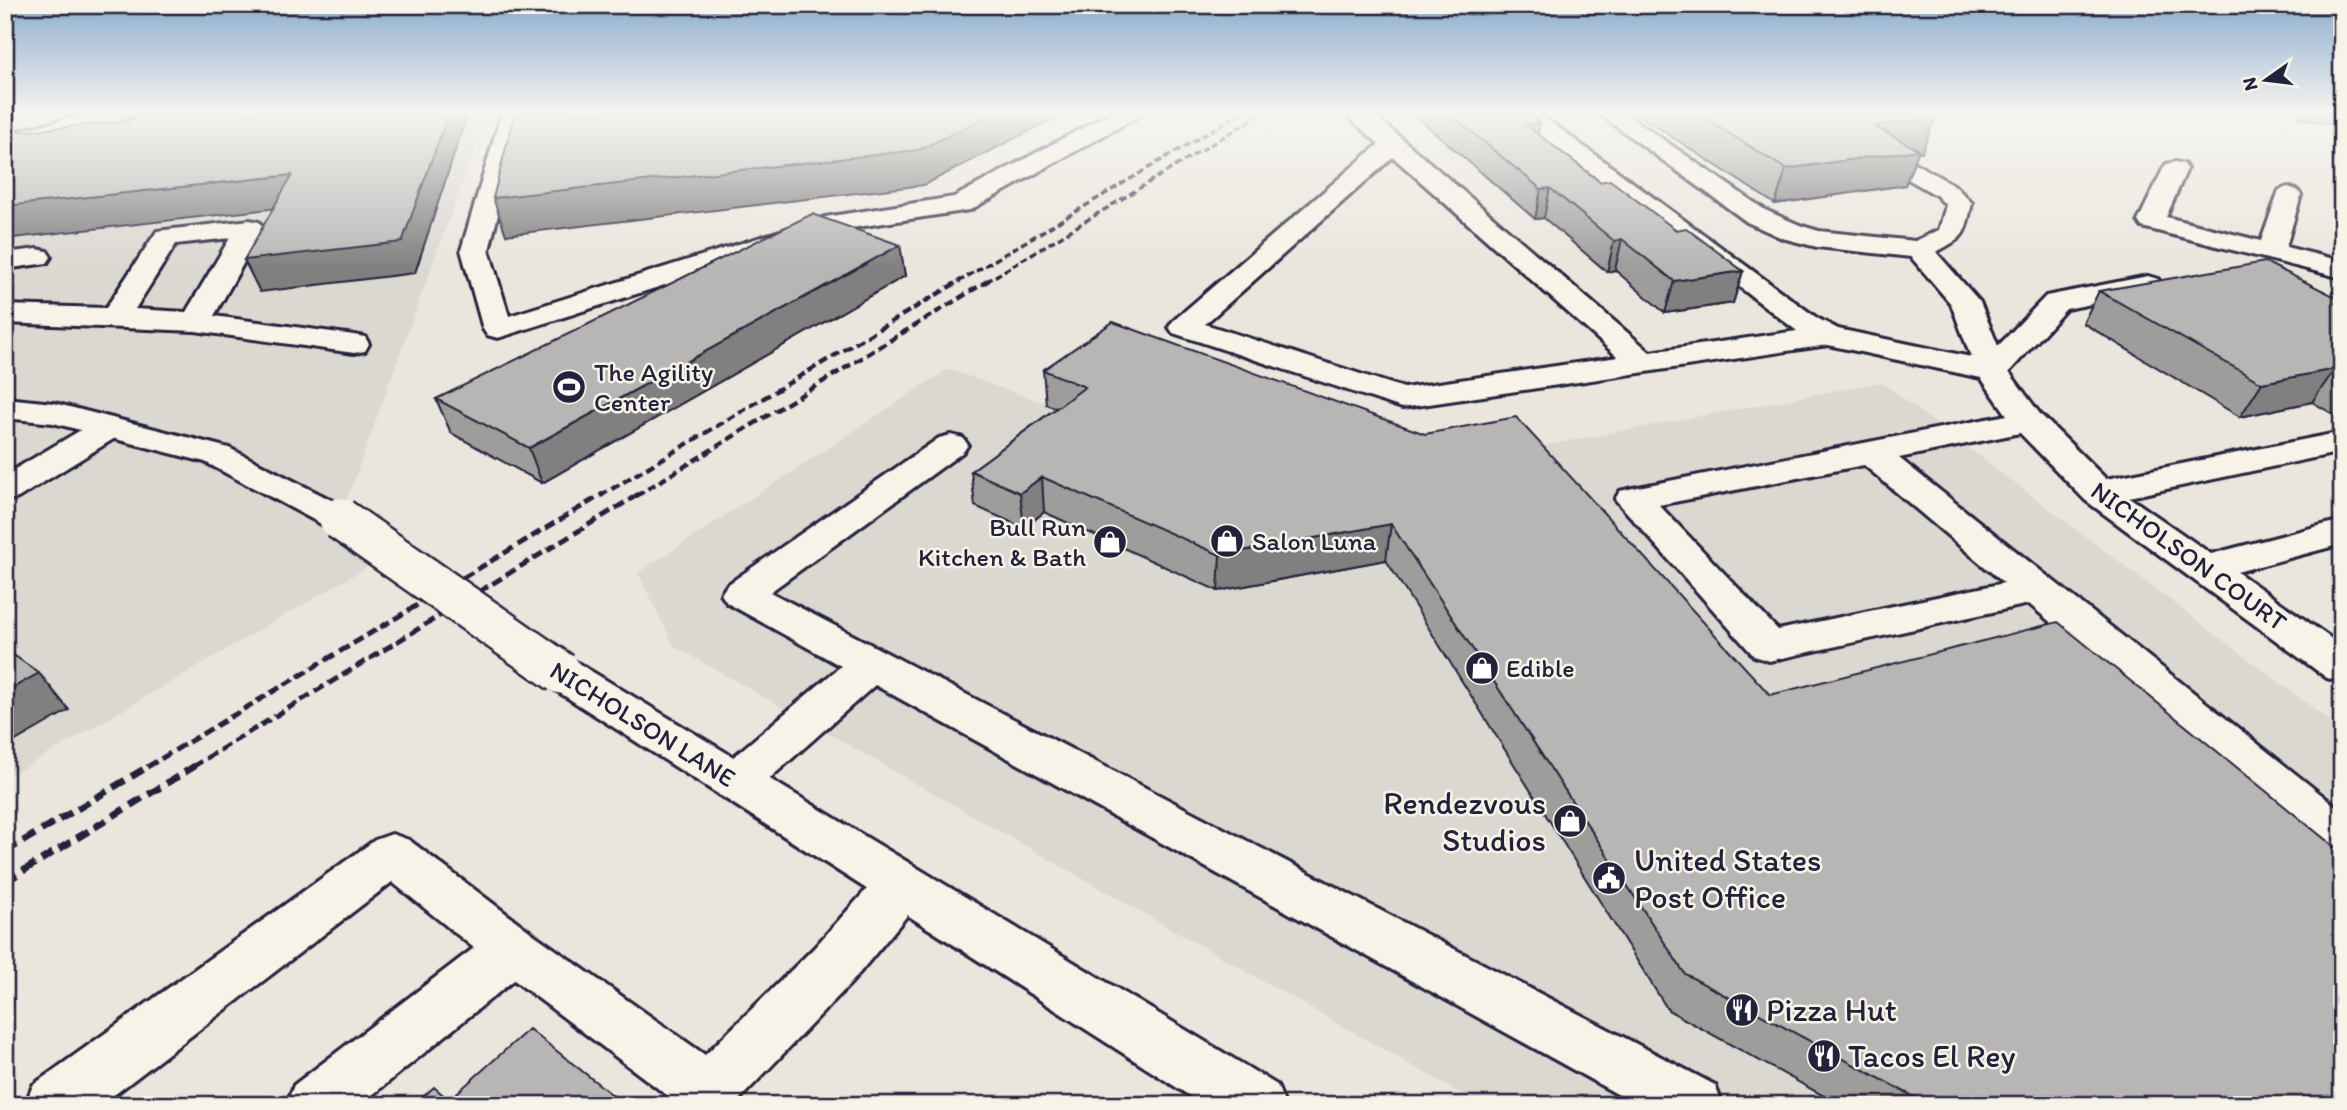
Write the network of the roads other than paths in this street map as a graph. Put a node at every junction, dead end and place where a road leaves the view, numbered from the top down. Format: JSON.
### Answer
{"nodes":[{"id":1,"x":499,"y":164,"type":"edge"},
{"id":2,"x":1034,"y":164,"type":"edge"},
{"id":3,"x":1370,"y":164,"type":"edge"},
{"id":4,"x":1415,"y":164,"type":"edge"},
{"id":5,"x":1591,"y":164,"type":"edge"},
{"id":6,"x":1682,"y":164,"type":"edge"},
{"id":7,"x":1902,"y":164,"type":"edge"},
{"id":8,"x":2175,"y":169,"type":"dead end"},
{"id":9,"x":2288,"y":195,"type":"dead end"},
{"id":10,"x":1919,"y":250,"type":"junction"},
{"id":11,"x":2271,"y":252,"type":"junction"},
{"id":12,"x":37,"y":257,"type":"dead end"},
{"id":13,"x":5,"y":261,"type":"edge"},
{"id":14,"x":2342,"y":270,"type":"edge"},
{"id":15,"x":2170,"y":281,"type":"edge"},
{"id":16,"x":5,"y":314,"type":"edge"},
{"id":17,"x":115,"y":317,"type":"junction"},
{"id":18,"x":195,"y":322,"type":"junction"},
{"id":19,"x":1828,"y":336,"type":"junction"},
{"id":20,"x":354,"y":344,"type":"dead end"},
{"id":21,"x":1644,"y":365,"type":"junction"},
{"id":22,"x":1992,"y":370,"type":"junction"},
{"id":23,"x":5,"y":408,"type":"edge"},
{"id":24,"x":2028,"y":421,"type":"junction"},
{"id":25,"x":108,"y":428,"type":"junction"},
{"id":26,"x":2342,"y":442,"type":"edge"},
{"id":27,"x":951,"y":444,"type":"dead end"},
{"id":28,"x":1871,"y":453,"type":"junction"},
{"id":29,"x":5,"y":490,"type":"edge"},
{"id":30,"x":2098,"y":492,"type":"junction"},
{"id":31,"x":2342,"y":532,"type":"edge"},
{"id":32,"x":2203,"y":569,"type":"junction"},
{"id":33,"x":2036,"y":589,"type":"junction"},
{"id":34,"x":2335,"y":656,"type":"edge"},
{"id":35,"x":871,"y":664,"type":"junction"},
{"id":36,"x":735,"y":782,"type":"junction"},
{"id":37,"x":2342,"y":839,"type":"edge"},
{"id":38,"x":902,"y":885,"type":"junction"},
{"id":39,"x":513,"y":949,"type":"junction"},
{"id":40,"x":707,"y":1098,"type":"edge"},
{"id":41,"x":54,"y":1105,"type":"edge"},
{"id":42,"x":315,"y":1105,"type":"edge"},
{"id":43,"x":1256,"y":1105,"type":"edge"},
{"id":44,"x":1694,"y":1105,"type":"edge"}],
"edges":[{"from":1,"to":2,"type":"main road"},
{"from":3,"to":21,"type":"main road"},
{"from":4,"to":21,"type":"main road"},
{"from":5,"to":19,"type":"main road"},
{"from":6,"to":10,"type":"main road"},
{"from":7,"to":10,"type":"main road"},
{"from":8,"to":11,"type":"main road"},
{"from":9,"to":11,"type":"main road"},
{"from":10,"to":22,"type":"main road","name":"NICHOLSON COURT"},
{"from":11,"to":14,"type":"main road"},
{"from":12,"to":13,"type":"main road"},
{"from":15,"to":22,"type":"main road"},
{"from":16,"to":17,"type":"main road"},
{"from":17,"to":18,"type":"main road"},
{"from":17,"to":18,"type":"main road"},
{"from":18,"to":20,"type":"main road"},
{"from":19,"to":21,"type":"main road"},
{"from":19,"to":22,"type":"main road"},
{"from":22,"to":24,"type":"main road","name":"NICHOLSON COURT"},
{"from":23,"to":25,"type":"main road","name":"NICHOLSON LANE"},
{"from":24,"to":28,"type":"main road"},
{"from":24,"to":30,"type":"main road","name":"NICHOLSON COURT"},
{"from":25,"to":29,"type":"main road"},
{"from":25,"to":36,"type":"main road","name":"NICHOLSON LANE","bridge":true},
{"from":26,"to":30,"type":"main road"},
{"from":27,"to":35,"type":"main road"},
{"from":28,"to":33,"type":"main road"},
{"from":28,"to":33,"type":"main road"},
{"from":30,"to":32,"type":"main road","name":"NICHOLSON COURT"},
{"from":31,"to":32,"type":"main road"},
{"from":32,"to":34,"type":"main road","name":"NICHOLSON COURT"},
{"from":33,"to":37,"type":"main road"},
{"from":35,"to":36,"type":"main road"},
{"from":35,"to":44,"type":"main road"},
{"from":36,"to":38,"type":"main road","name":"NICHOLSON LANE"},
{"from":38,"to":40,"type":"main road"},
{"from":38,"to":43,"type":"main road","name":"NICHOLSON LANE"},
{"from":39,"to":40,"type":"main road"},
{"from":39,"to":41,"type":"main road"},
{"from":39,"to":42,"type":"main road"}]}
